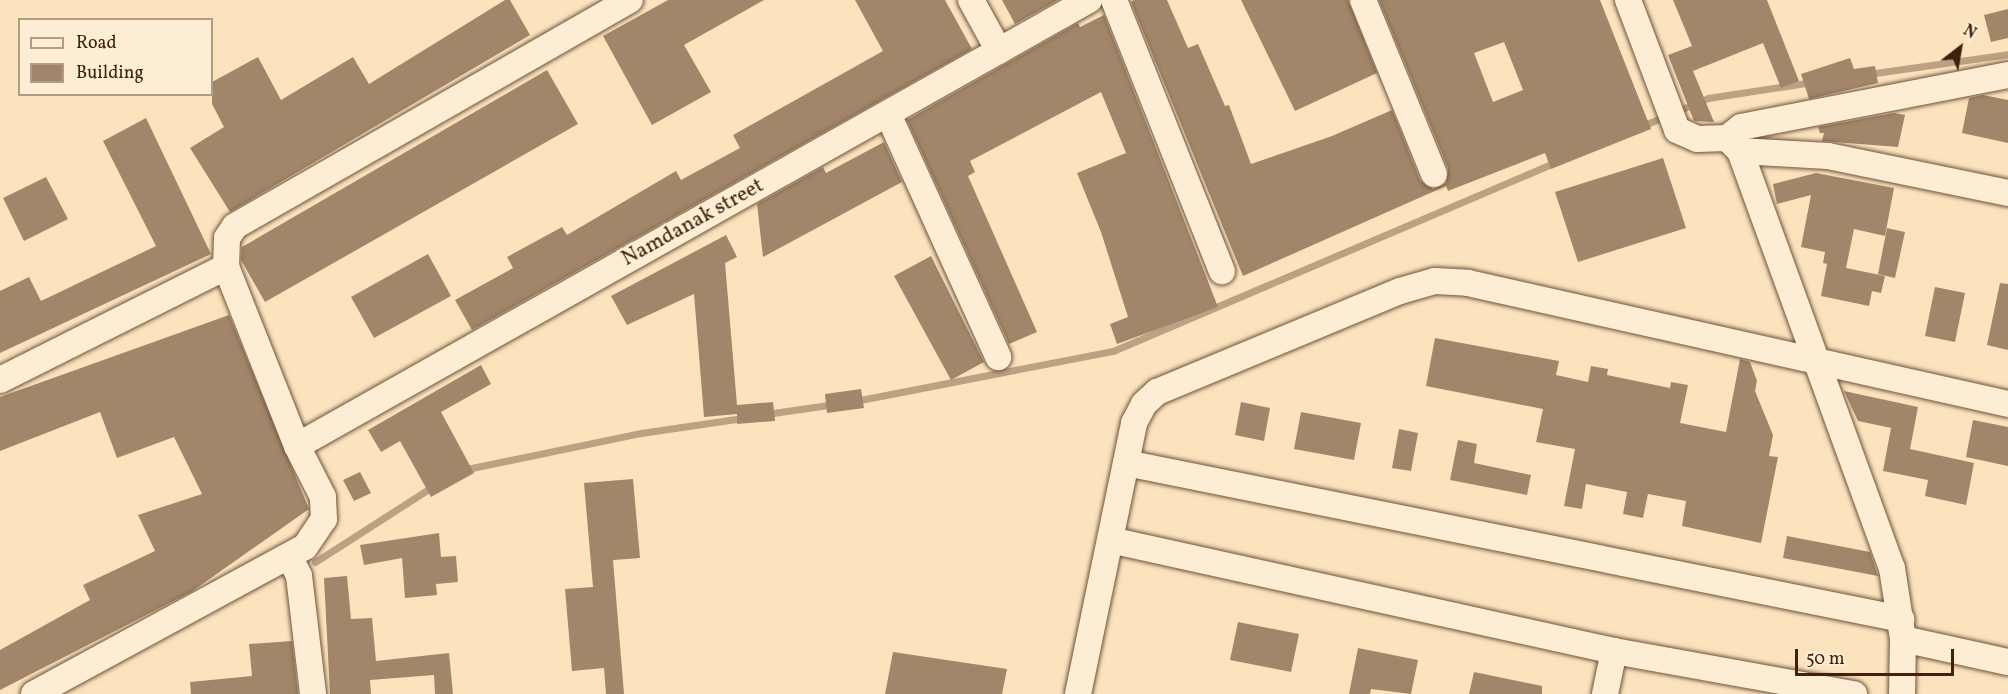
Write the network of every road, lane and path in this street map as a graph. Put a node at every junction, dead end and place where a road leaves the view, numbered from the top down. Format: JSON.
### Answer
{"nodes":[{"id":1,"x":630,"y":0,"type":"edge"},
{"id":2,"x":970,"y":0,"type":"edge"},
{"id":3,"x":1089,"y":0,"type":"edge"},
{"id":4,"x":1114,"y":0,"type":"edge"},
{"id":5,"x":1363,"y":0,"type":"edge"},
{"id":6,"x":1628,"y":0,"type":"edge"},
{"id":7,"x":999,"y":51,"type":"junction"},
{"id":8,"x":2008,"y":75,"type":"edge"},
{"id":9,"x":888,"y":114,"type":"junction"},
{"id":10,"x":1733,"y":145,"type":"junction"},
{"id":11,"x":1434,"y":174,"type":"dead end"},
{"id":12,"x":2008,"y":194,"type":"edge"},
{"id":13,"x":226,"y":267,"type":"junction"},
{"id":14,"x":1222,"y":271,"type":"dead end"},
{"id":15,"x":998,"y":357,"type":"dead end"},
{"id":16,"x":1820,"y":364,"type":"junction"},
{"id":17,"x":0,"y":381,"type":"edge"},
{"id":18,"x":2008,"y":404,"type":"edge"},
{"id":19,"x":297,"y":446,"type":"junction"},
{"id":20,"x":1126,"y":463,"type":"junction"},
{"id":21,"x":1110,"y":540,"type":"junction"},
{"id":22,"x":289,"y":556,"type":"junction"},
{"id":23,"x":1902,"y":629,"type":"junction"},
{"id":24,"x":1614,"y":651,"type":"junction"},
{"id":25,"x":2008,"y":662,"type":"edge"},
{"id":26,"x":34,"y":694,"type":"edge"},
{"id":27,"x":313,"y":694,"type":"edge"},
{"id":28,"x":1078,"y":694,"type":"edge"},
{"id":29,"x":1605,"y":694,"type":"edge"},
{"id":30,"x":1854,"y":694,"type":"edge"},
{"id":31,"x":1902,"y":694,"type":"edge"}],
"edges":[{"from":1,"to":13,"type":"street"},
{"from":2,"to":7,"type":"street"},
{"from":3,"to":7,"type":"street","name":"Namdanak street"},
{"from":4,"to":14,"type":"street"},
{"from":5,"to":11,"type":"street"},
{"from":6,"to":10,"type":"street"},
{"from":7,"to":9,"type":"street","name":"Namdanak street"},
{"from":8,"to":10,"type":"street"},
{"from":9,"to":15,"type":"street"},
{"from":9,"to":19,"type":"street","name":"Namdanak street"},
{"from":10,"to":12,"type":"street"},
{"from":10,"to":16,"type":"street"},
{"from":13,"to":17,"type":"street"},
{"from":13,"to":19,"type":"street"},
{"from":16,"to":18,"type":"street"},
{"from":16,"to":20,"type":"street"},
{"from":16,"to":23,"type":"street"},
{"from":19,"to":22,"type":"street"},
{"from":20,"to":21,"type":"street"},
{"from":20,"to":23,"type":"street"},
{"from":21,"to":24,"type":"street"},
{"from":21,"to":28,"type":"street"},
{"from":22,"to":26,"type":"street"},
{"from":22,"to":27,"type":"street"},
{"from":23,"to":25,"type":"street"},
{"from":23,"to":31,"type":"street"},
{"from":24,"to":29,"type":"street"},
{"from":24,"to":30,"type":"street"}]}
